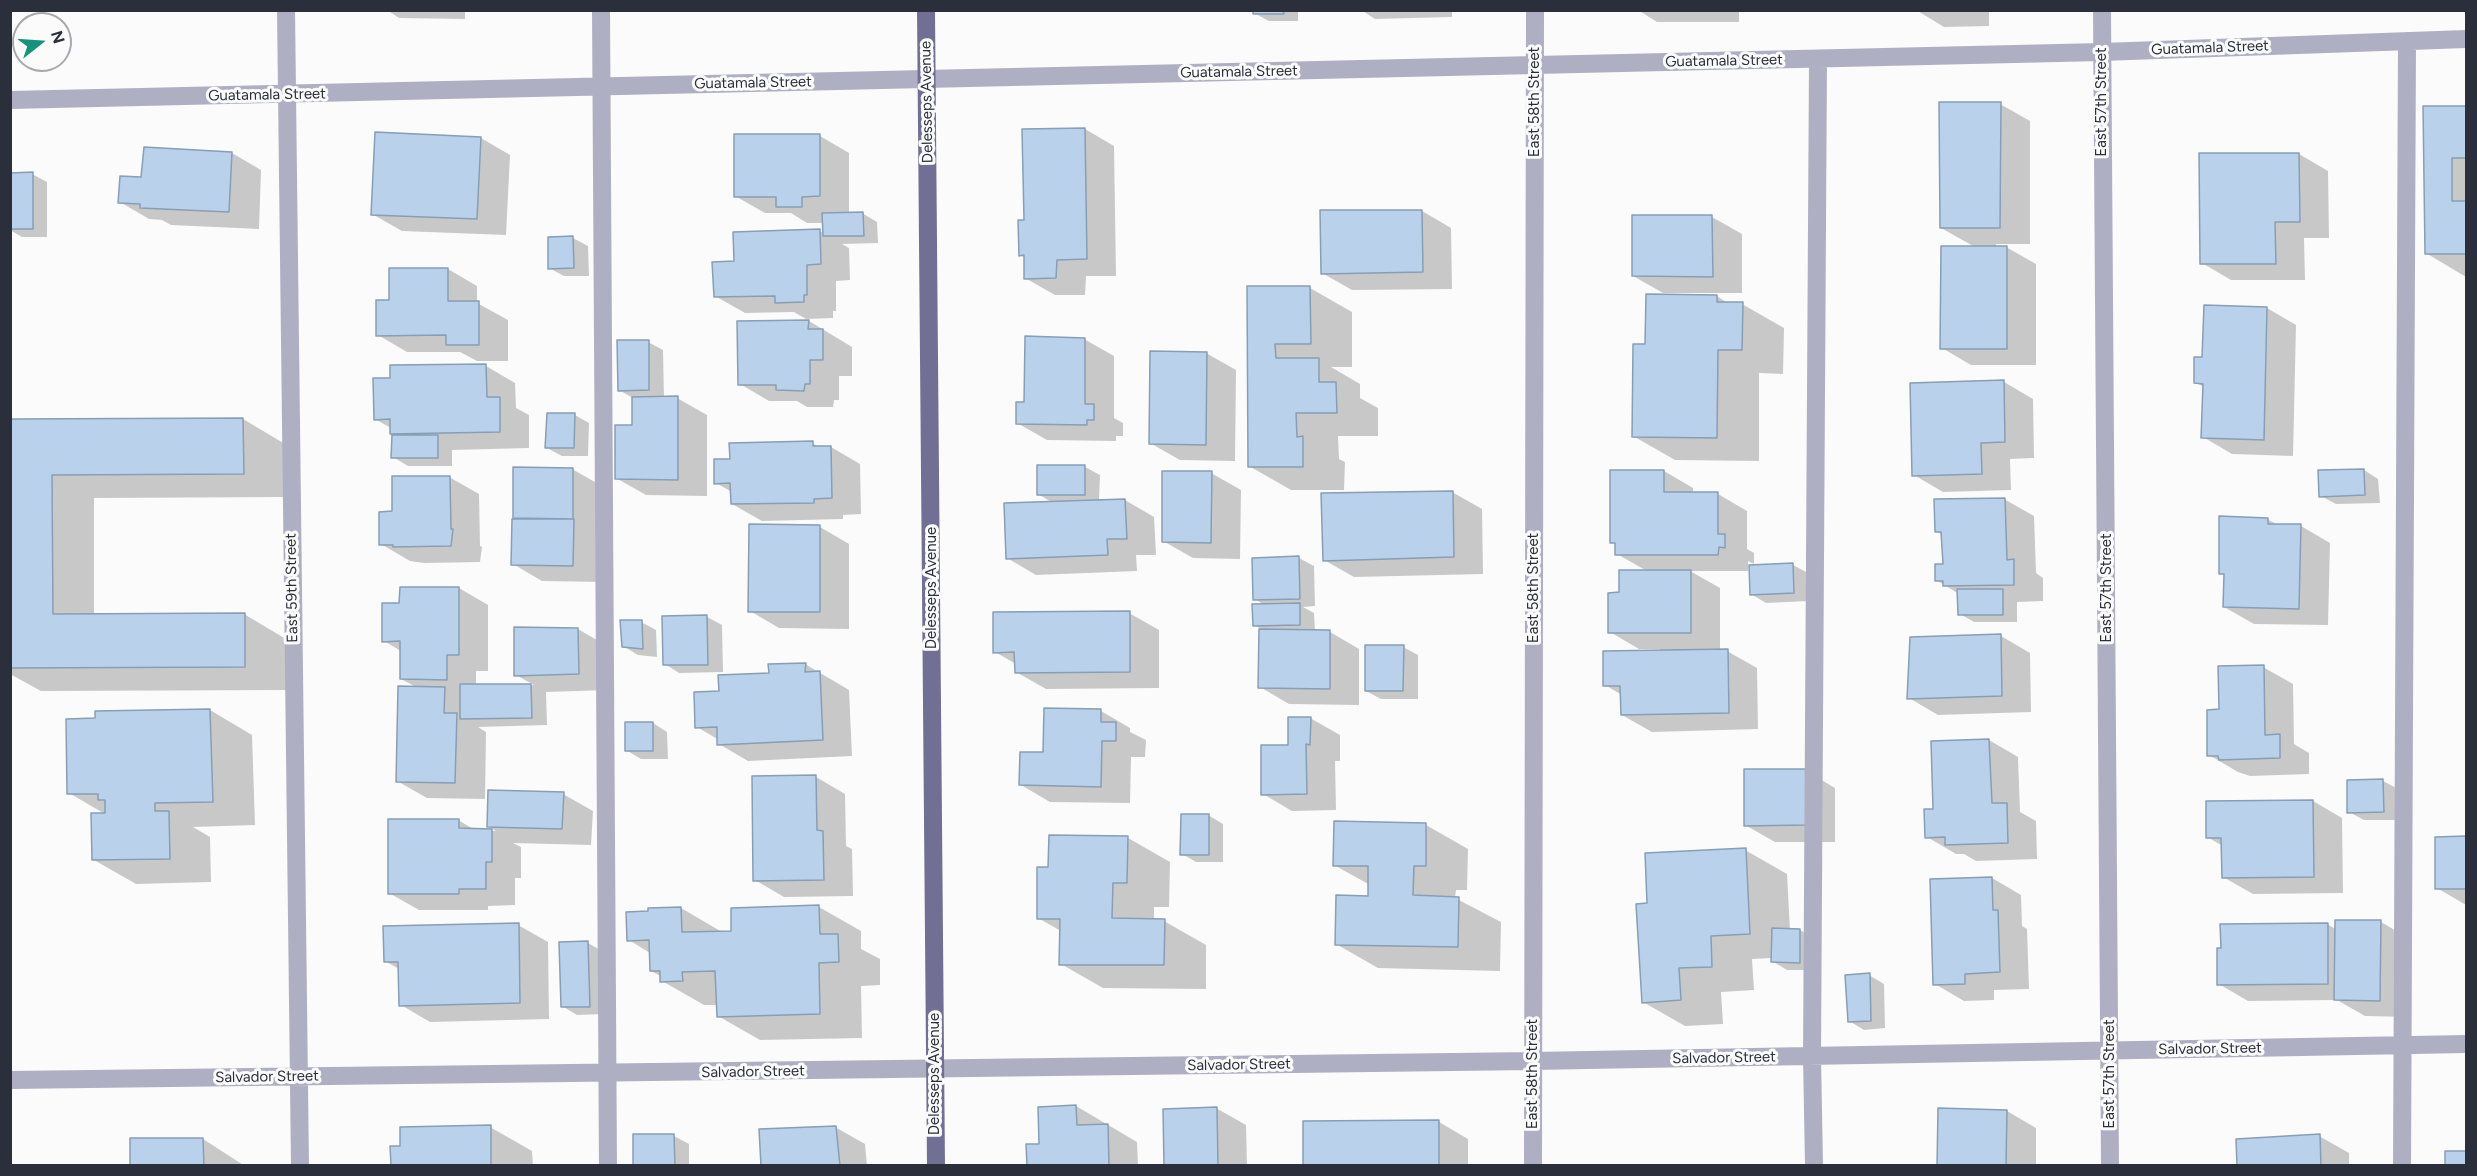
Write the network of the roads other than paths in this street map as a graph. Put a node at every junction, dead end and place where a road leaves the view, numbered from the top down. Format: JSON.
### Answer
{"nodes":[{"id":1,"x":286,"y":10,"type":"edge"},
{"id":2,"x":601,"y":10,"type":"edge"},
{"id":3,"x":926,"y":10,"type":"edge"},
{"id":4,"x":1534,"y":10,"type":"edge"},
{"id":5,"x":2102,"y":10,"type":"edge"},
{"id":6,"x":2466,"y":39,"type":"edge"},
{"id":7,"x":2407,"y":41,"type":"junction"},
{"id":8,"x":2102,"y":52,"type":"junction"},
{"id":9,"x":1818,"y":59,"type":"junction"},
{"id":10,"x":1535,"y":65,"type":"junction"},
{"id":11,"x":928,"y":79,"type":"junction"},
{"id":12,"x":602,"y":87,"type":"junction"},
{"id":13,"x":286,"y":94,"type":"junction"},
{"id":14,"x":10,"y":100,"type":"edge"},
{"id":15,"x":2466,"y":1044,"type":"edge"},
{"id":16,"x":2401,"y":1045,"type":"junction"},
{"id":17,"x":2110,"y":1051,"type":"junction"},
{"id":18,"x":1812,"y":1056,"type":"junction"},
{"id":19,"x":1533,"y":1061,"type":"junction"},
{"id":20,"x":935,"y":1070,"type":"junction"},
{"id":21,"x":608,"y":1073,"type":"junction"},
{"id":22,"x":299,"y":1077,"type":"junction"},
{"id":23,"x":10,"y":1080,"type":"edge"},
{"id":24,"x":300,"y":1166,"type":"edge"},
{"id":25,"x":608,"y":1166,"type":"edge"},
{"id":26,"x":936,"y":1166,"type":"edge"},
{"id":27,"x":1533,"y":1166,"type":"edge"},
{"id":28,"x":1814,"y":1166,"type":"edge"},
{"id":29,"x":2110,"y":1166,"type":"edge"},
{"id":30,"x":2402,"y":1166,"type":"edge"}],
"edges":[{"from":1,"to":13,"type":"street","name":"East 59th Street"},
{"from":2,"to":12,"type":"street"},
{"from":3,"to":11,"type":"main road","name":"Delesseps Avenue"},
{"from":4,"to":10,"type":"street","name":"East 58th Street"},
{"from":5,"to":8,"type":"street","name":"East 57th Street"},
{"from":6,"to":7,"type":"street","name":"Guatamala Street"},
{"from":7,"to":8,"type":"street","name":"Guatamala Street"},
{"from":7,"to":16,"type":"street"},
{"from":8,"to":9,"type":"street","name":"Guatamala Street"},
{"from":8,"to":17,"type":"street","name":"East 57th Street"},
{"from":9,"to":10,"type":"street","name":"Guatamala Street"},
{"from":9,"to":18,"type":"street"},
{"from":10,"to":11,"type":"street","name":"Guatamala Street"},
{"from":10,"to":19,"type":"street","name":"East 58th Street"},
{"from":11,"to":12,"type":"street","name":"Guatamala Street"},
{"from":11,"to":20,"type":"main road","name":"Delesseps Avenue"},
{"from":12,"to":13,"type":"street","name":"Guatamala Street"},
{"from":12,"to":21,"type":"street"},
{"from":13,"to":14,"type":"street","name":"Guatamala Street"},
{"from":13,"to":22,"type":"street","name":"East 59th Street"},
{"from":15,"to":16,"type":"street","name":"Salvador Street"},
{"from":16,"to":17,"type":"street","name":"Salvador Street"},
{"from":16,"to":30,"type":"street"},
{"from":17,"to":18,"type":"street","name":"Salvador Street"},
{"from":17,"to":29,"type":"street","name":"East 57th Street"},
{"from":18,"to":19,"type":"street","name":"Salvador Street"},
{"from":18,"to":28,"type":"street"},
{"from":19,"to":20,"type":"street","name":"Salvador Street"},
{"from":19,"to":27,"type":"street","name":"East 58th Street"},
{"from":20,"to":21,"type":"street","name":"Salvador Street"},
{"from":20,"to":26,"type":"main road","name":"Delesseps Avenue"},
{"from":21,"to":22,"type":"street","name":"Salvador Street"},
{"from":21,"to":25,"type":"street"},
{"from":22,"to":23,"type":"street","name":"Salvador Street"},
{"from":22,"to":24,"type":"street","name":"East 59th Street"}]}
